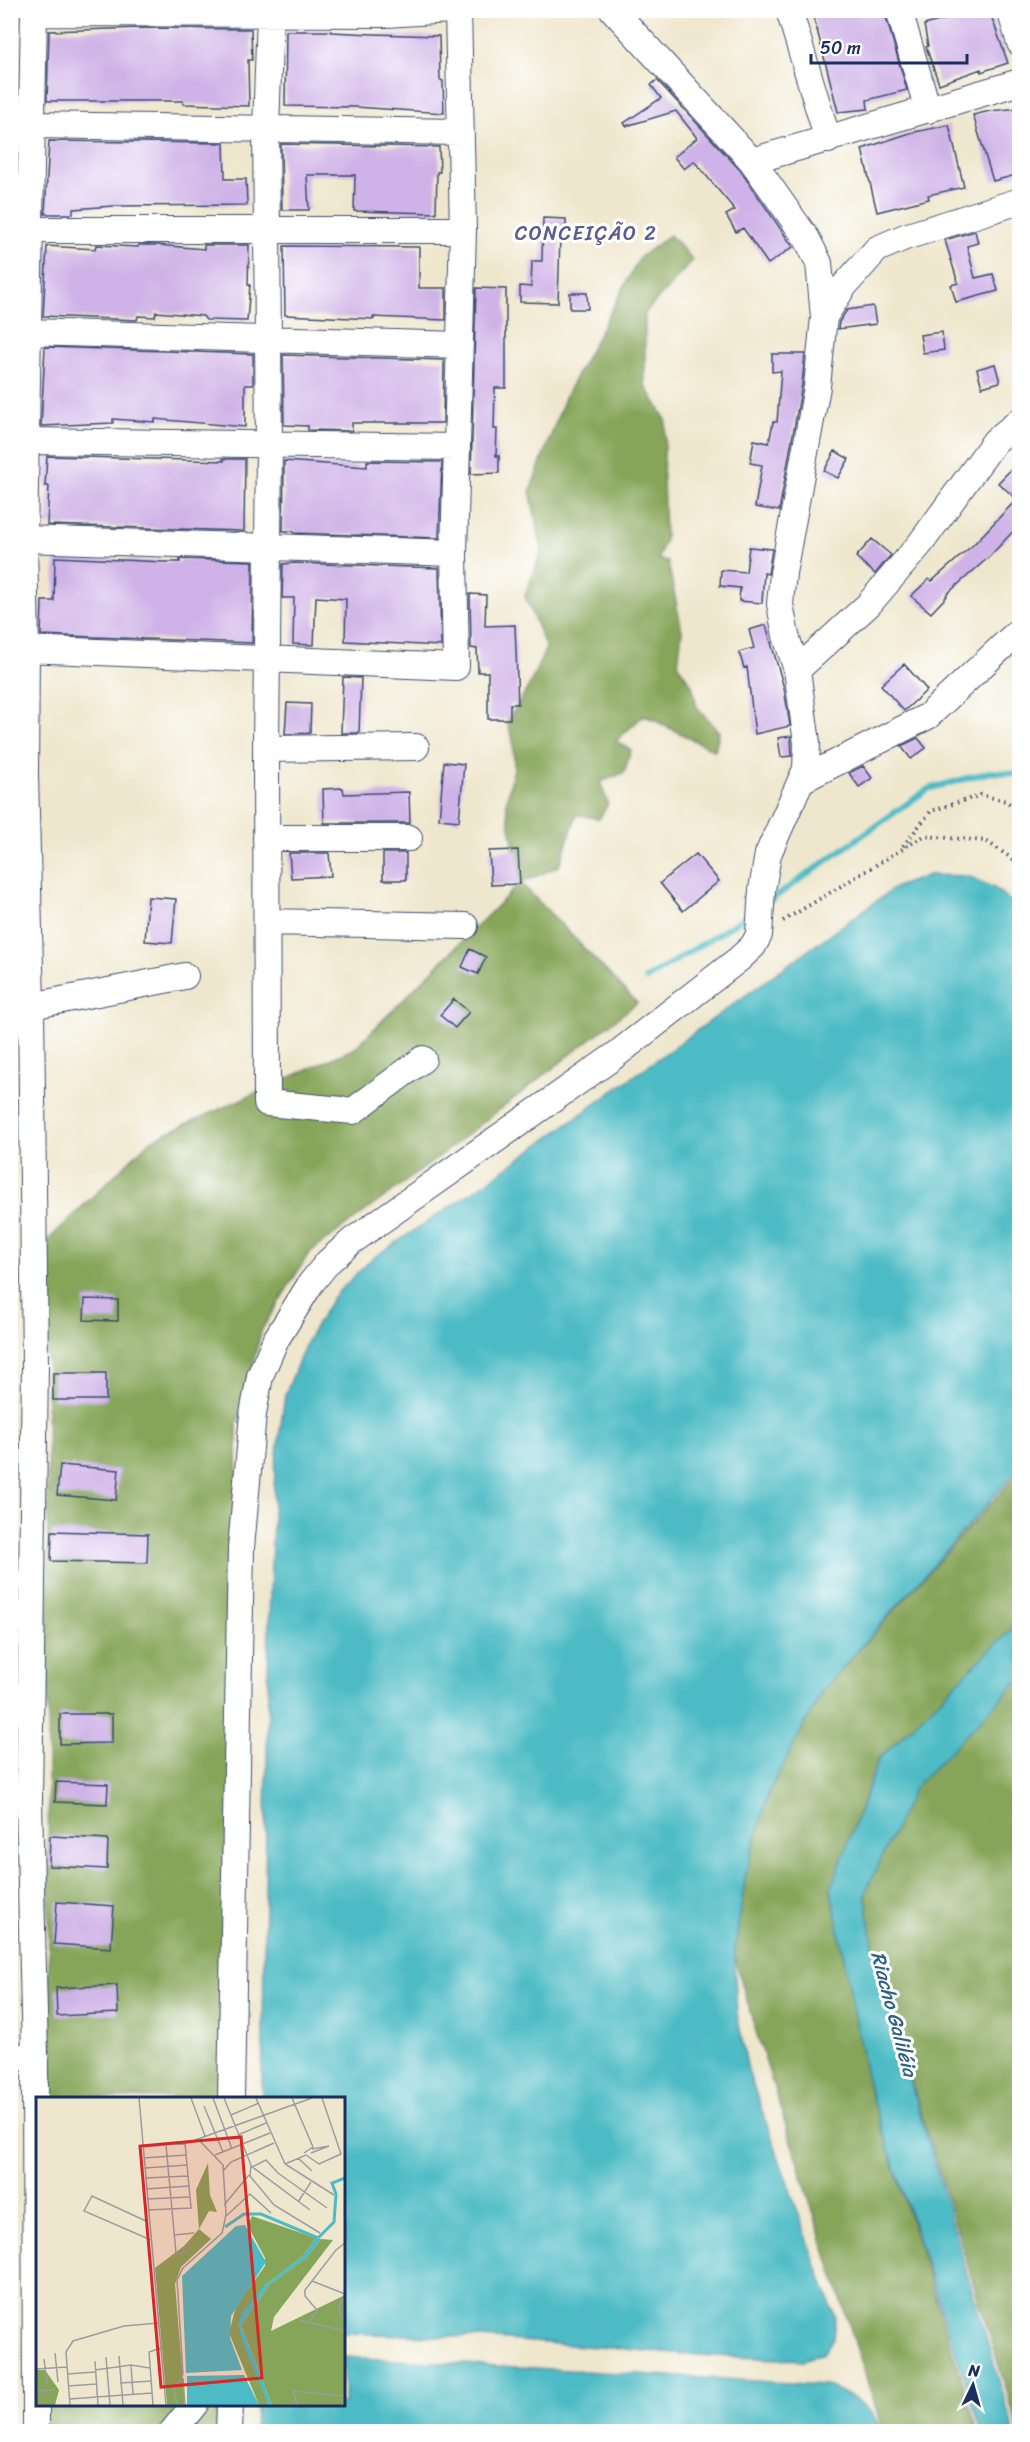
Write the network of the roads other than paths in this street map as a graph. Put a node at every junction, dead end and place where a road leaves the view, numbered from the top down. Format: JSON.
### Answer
{"nodes":[{"id":1,"x":450,"y":10,"type":"edge"},
{"id":2,"x":458,"y":10,"type":"edge"},
{"id":3,"x":613,"y":10,"type":"edge"},
{"id":4,"x":789,"y":10,"type":"edge"},
{"id":5,"x":899,"y":10,"type":"edge"},
{"id":6,"x":1010,"y":10,"type":"edge"},
{"id":7,"x":34,"y":12,"type":"edge"},
{"id":8,"x":270,"y":12,"type":"edge"},
{"id":9,"x":1020,"y":43,"type":"edge"},
{"id":10,"x":1020,"y":82,"type":"edge"},
{"id":11,"x":928,"y":110,"type":"junction"},
{"id":12,"x":32,"y":125,"type":"junction"},
{"id":13,"x":266,"y":130,"type":"junction"},
{"id":14,"x":460,"y":132,"type":"junction"},
{"id":15,"x":828,"y":140,"type":"junction"},
{"id":16,"x":752,"y":161,"type":"junction"},
{"id":17,"x":1020,"y":201,"type":"edge"},
{"id":18,"x":30,"y":230,"type":"junction"},
{"id":19,"x":268,"y":230,"type":"junction"},
{"id":20,"x":463,"y":230,"type":"junction"},
{"id":21,"x":824,"y":317,"type":"junction"},
{"id":22,"x":29,"y":332,"type":"junction"},
{"id":23,"x":269,"y":339,"type":"junction"},
{"id":24,"x":460,"y":345,"type":"junction"},
{"id":25,"x":1020,"y":421,"type":"edge"},
{"id":26,"x":27,"y":441,"type":"junction"},
{"id":27,"x":270,"y":444,"type":"junction"},
{"id":28,"x":456,"y":447,"type":"junction"},
{"id":29,"x":24,"y":539,"type":"junction"},
{"id":30,"x":268,"y":545,"type":"junction"},
{"id":31,"x":454,"y":553,"type":"junction"},
{"id":32,"x":1020,"y":630,"type":"edge"},
{"id":33,"x":26,"y":649,"type":"junction"},
{"id":34,"x":268,"y":660,"type":"junction"},
{"id":35,"x":797,"y":670,"type":"junction"},
{"id":36,"x":416,"y":747,"type":"dead end"},
{"id":37,"x":266,"y":749,"type":"junction"},
{"id":38,"x":18,"y":771,"type":"edge"},
{"id":39,"x":802,"y":780,"type":"junction"},
{"id":40,"x":266,"y":838,"type":"junction"},
{"id":41,"x":409,"y":838,"type":"dead end"},
{"id":42,"x":267,"y":922,"type":"junction"},
{"id":43,"x":465,"y":926,"type":"dead end"},
{"id":44,"x":20,"y":954,"type":"edge"},
{"id":45,"x":185,"y":976,"type":"dead end"},
{"id":46,"x":31,"y":1006,"type":"junction"},
{"id":47,"x":423,"y":1059,"type":"dead end"},
{"id":48,"x":20,"y":1798,"type":"edge"},
{"id":49,"x":23,"y":2056,"type":"edge"},
{"id":50,"x":231,"y":2097,"type":"edge"},
{"id":51,"x":193,"y":2406,"type":"edge"},
{"id":52,"x":230,"y":2406,"type":"edge"},
{"id":53,"x":36,"y":2432,"type":"edge"},
{"id":54,"x":172,"y":2432,"type":"edge"},
{"id":55,"x":229,"y":2432,"type":"edge"}],
"edges":[{"from":1,"to":8,"type":"street"},
{"from":2,"to":14,"type":"street"},
{"from":3,"to":16,"type":"street"},
{"from":4,"to":15,"type":"street"},
{"from":5,"to":11,"type":"street"},
{"from":6,"to":9,"type":"street"},
{"from":7,"to":8,"type":"street"},
{"from":7,"to":12,"type":"street"},
{"from":8,"to":13,"type":"street"},
{"from":10,"to":11,"type":"street"},
{"from":11,"to":15,"type":"street"},
{"from":12,"to":13,"type":"street"},
{"from":12,"to":18,"type":"street"},
{"from":13,"to":14,"type":"street"},
{"from":13,"to":19,"type":"street"},
{"from":14,"to":20,"type":"street"},
{"from":15,"to":16,"type":"street"},
{"from":16,"to":21,"type":"street"},
{"from":17,"to":21,"type":"street"},
{"from":18,"to":19,"type":"street"},
{"from":18,"to":22,"type":"street"},
{"from":19,"to":20,"type":"street"},
{"from":19,"to":23,"type":"street"},
{"from":20,"to":24,"type":"street"},
{"from":21,"to":35,"type":"street"},
{"from":22,"to":23,"type":"street"},
{"from":22,"to":26,"type":"street"},
{"from":23,"to":24,"type":"street"},
{"from":23,"to":27,"type":"street"},
{"from":24,"to":28,"type":"street"},
{"from":25,"to":35,"type":"street"},
{"from":26,"to":27,"type":"street"},
{"from":26,"to":29,"type":"street"},
{"from":27,"to":28,"type":"street"},
{"from":27,"to":30,"type":"street"},
{"from":28,"to":31,"type":"street"},
{"from":29,"to":30,"type":"street"},
{"from":29,"to":33,"type":"street"},
{"from":30,"to":31,"type":"street"},
{"from":30,"to":34,"type":"street"},
{"from":31,"to":34,"type":"street"},
{"from":32,"to":39,"type":"street"},
{"from":33,"to":34,"type":"street"},
{"from":33,"to":38,"type":"street"},
{"from":34,"to":37,"type":"street"},
{"from":35,"to":39,"type":"street"},
{"from":36,"to":37,"type":"street"},
{"from":37,"to":40,"type":"street"},
{"from":38,"to":44,"type":"street"},
{"from":39,"to":50,"type":"street"},
{"from":40,"to":41,"type":"street"},
{"from":40,"to":42,"type":"street"},
{"from":42,"to":43,"type":"street"},
{"from":42,"to":47,"type":"street"},
{"from":44,"to":46,"type":"street"},
{"from":45,"to":46,"type":"street"},
{"from":46,"to":48,"type":"street"},
{"from":48,"to":49,"type":"street"},
{"from":49,"to":53,"type":"street"},
{"from":51,"to":54,"type":"street"},
{"from":52,"to":55,"type":"street"}]}
